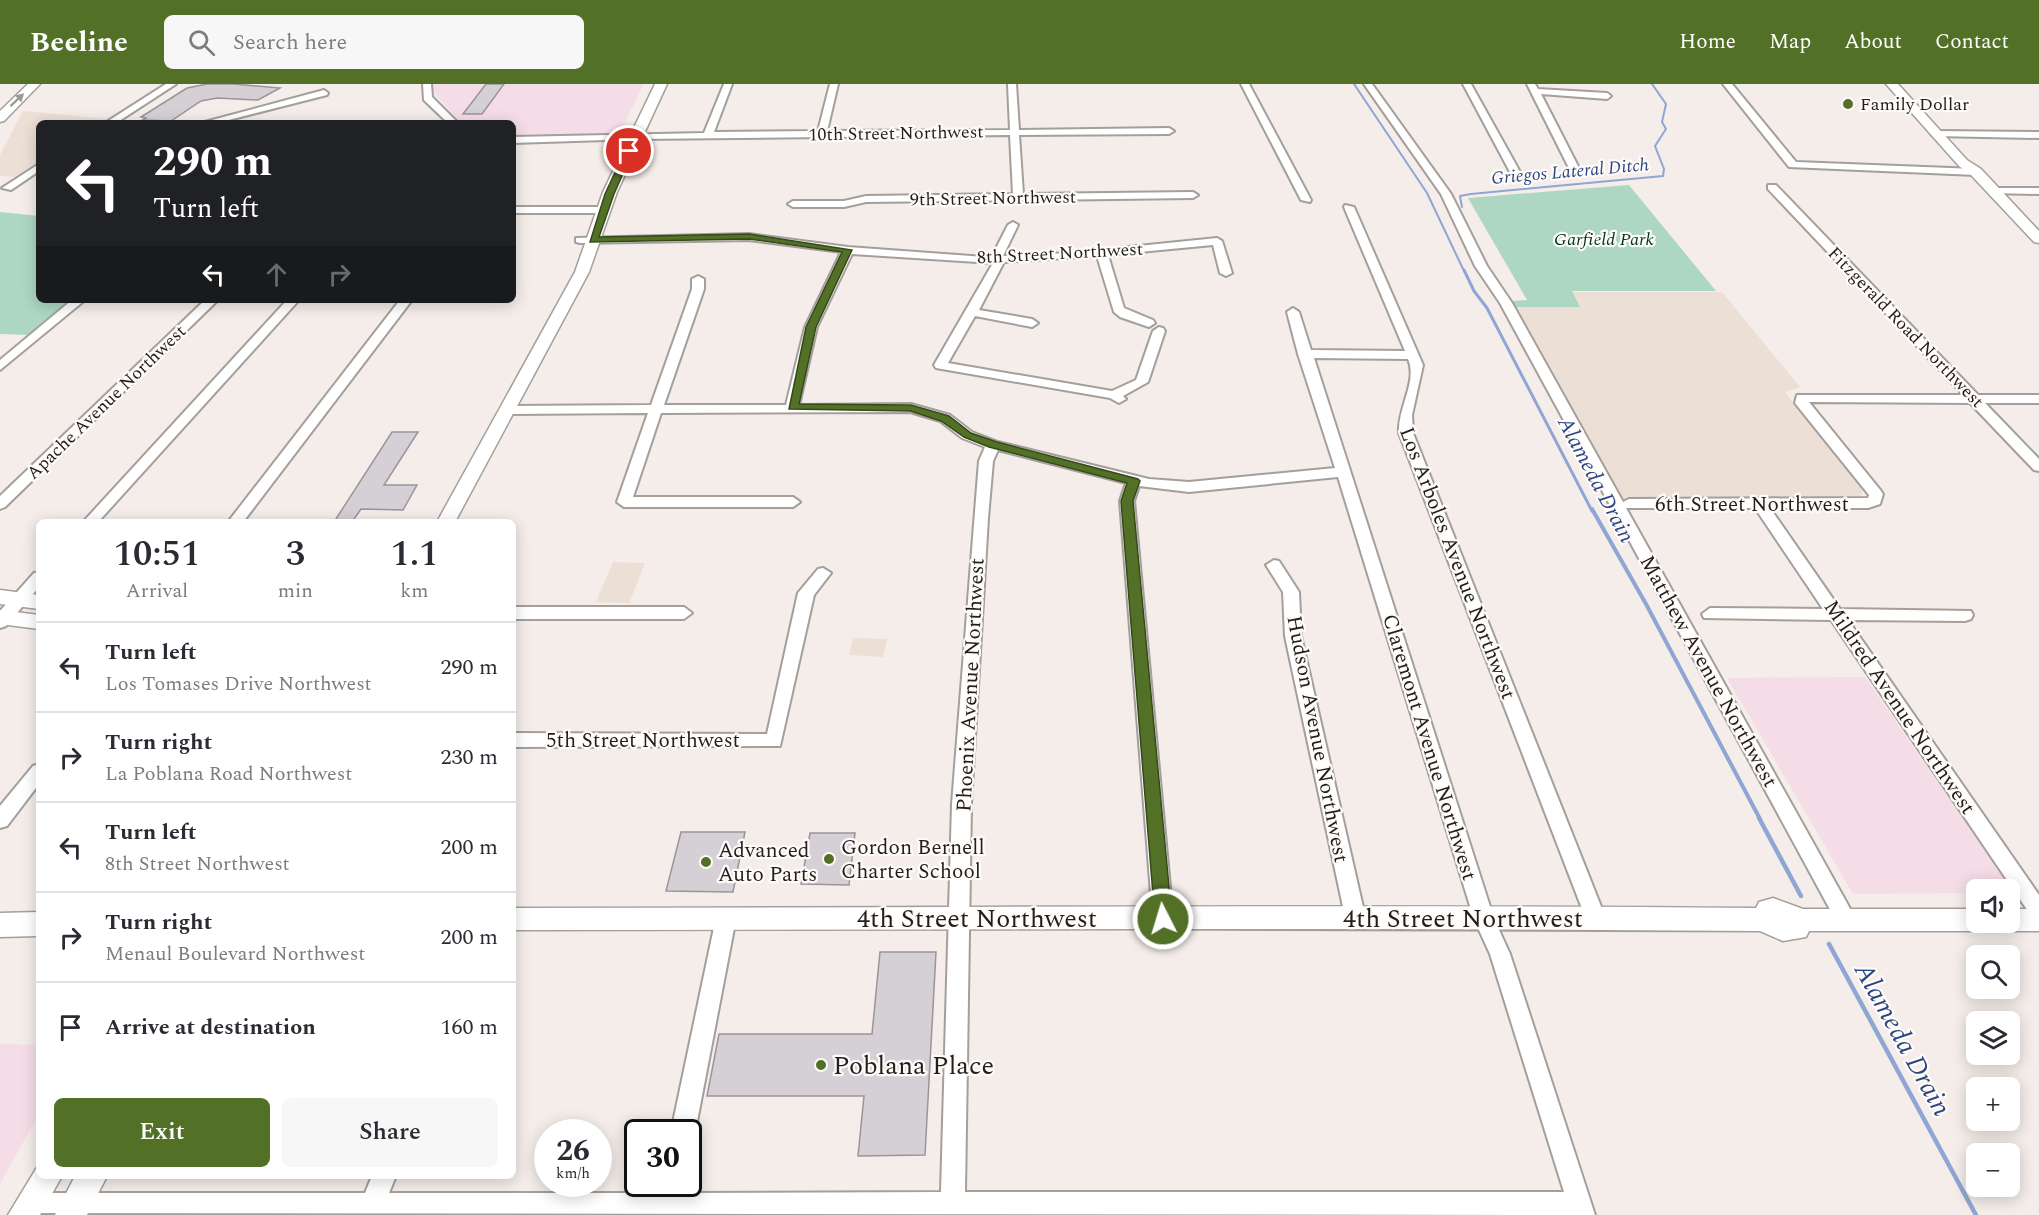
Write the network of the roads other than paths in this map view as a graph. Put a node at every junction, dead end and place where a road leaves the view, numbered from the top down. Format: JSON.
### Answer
{"nodes":[{"id":1,"x":34,"y":84,"type":"edge"},
{"id":2,"x":172,"y":84,"type":"edge"},
{"id":3,"x":436,"y":84,"type":"edge"},
{"id":4,"x":650,"y":84,"type":"edge"},
{"id":5,"x":661,"y":84,"type":"edge"},
{"id":6,"x":728,"y":84,"type":"edge"},
{"id":7,"x":834,"y":84,"type":"edge"},
{"id":8,"x":1012,"y":84,"type":"edge"},
{"id":9,"x":1245,"y":84,"type":"edge"},
{"id":10,"x":1368,"y":84,"type":"edge"},
{"id":11,"x":1467,"y":84,"type":"edge"},
{"id":12,"x":1727,"y":84,"type":"edge"},
{"id":13,"x":1892,"y":84,"type":"edge"},
{"id":14,"x":1905,"y":84,"type":"edge"},
{"id":15,"x":313,"y":85,"type":"edge"},
{"id":16,"x":427,"y":88,"type":"edge"},
{"id":17,"x":1533,"y":88,"type":"edge"},
{"id":18,"x":1607,"y":96,"type":"dead end"},
{"id":19,"x":288,"y":102,"type":"junction"},
{"id":20,"x":0,"y":118,"type":"edge"},
{"id":21,"x":115,"y":120,"type":"edge"},
{"id":22,"x":219,"y":120,"type":"edge"},
{"id":23,"x":450,"y":120,"type":"edge"},
{"id":24,"x":1169,"y":131,"type":"dead end"},
{"id":25,"x":1013,"y":132,"type":"junction"},
{"id":26,"x":822,"y":134,"type":"junction"},
{"id":27,"x":1942,"y":134,"type":"junction"},
{"id":28,"x":708,"y":135,"type":"junction"},
{"id":29,"x":2039,"y":135,"type":"edge"},
{"id":30,"x":630,"y":136,"type":"junction"},
{"id":31,"x":516,"y":140,"type":"edge"},
{"id":32,"x":36,"y":169,"type":"edge"},
{"id":33,"x":1515,"y":172,"type":"dead end"},
{"id":34,"x":1976,"y":172,"type":"junction"},
{"id":35,"x":1577,"y":174,"type":"dead end"},
{"id":36,"x":1772,"y":187,"type":"dead end"},
{"id":37,"x":7,"y":188,"type":"dead end"},
{"id":38,"x":1995,"y":191,"type":"junction"},
{"id":39,"x":2039,"y":191,"type":"edge"},
{"id":40,"x":1193,"y":195,"type":"dead end"},
{"id":41,"x":1018,"y":198,"type":"junction"},
{"id":42,"x":1306,"y":200,"type":"dead end"},
{"id":43,"x":793,"y":204,"type":"dead end"},
{"id":44,"x":1349,"y":207,"type":"dead end"},
{"id":45,"x":516,"y":210,"type":"edge"},
{"id":46,"x":597,"y":210,"type":"junction"},
{"id":47,"x":1013,"y":225,"type":"dead end"},
{"id":48,"x":2039,"y":239,"type":"edge"},
{"id":49,"x":587,"y":240,"type":"junction"},
{"id":50,"x":848,"y":250,"type":"junction"},
{"id":51,"x":1102,"y":253,"type":"junction"},
{"id":52,"x":998,"y":260,"type":"junction"},
{"id":53,"x":1226,"y":273,"type":"dead end"},
{"id":54,"x":698,"y":279,"type":"dead end"},
{"id":55,"x":75,"y":303,"type":"edge"},
{"id":56,"x":209,"y":303,"type":"edge"},
{"id":57,"x":289,"y":303,"type":"edge"},
{"id":58,"x":404,"y":303,"type":"edge"},
{"id":59,"x":972,"y":312,"type":"junction"},
{"id":60,"x":1293,"y":312,"type":"dead end"},
{"id":61,"x":1032,"y":323,"type":"dead end"},
{"id":62,"x":1304,"y":354,"type":"junction"},
{"id":63,"x":1412,"y":355,"type":"junction"},
{"id":64,"x":0,"y":366,"type":"edge"},
{"id":65,"x":1974,"y":399,"type":"junction"},
{"id":66,"x":2039,"y":399,"type":"edge"},
{"id":67,"x":792,"y":407,"type":"junction"},
{"id":68,"x":655,"y":409,"type":"junction"},
{"id":69,"x":508,"y":411,"type":"junction"},
{"id":70,"x":993,"y":445,"type":"junction"},
{"id":71,"x":2039,"y":467,"type":"edge"},
{"id":72,"x":1341,"y":472,"type":"junction"},
{"id":73,"x":1134,"y":481,"type":"junction"},
{"id":74,"x":793,"y":502,"type":"dead end"},
{"id":75,"x":0,"y":504,"type":"edge"},
{"id":76,"x":1629,"y":504,"type":"dead end"},
{"id":77,"x":1760,"y":504,"type":"junction"},
{"id":78,"x":93,"y":519,"type":"edge"},
{"id":79,"x":237,"y":519,"type":"edge"},
{"id":80,"x":448,"y":519,"type":"edge"},
{"id":81,"x":1274,"y":565,"type":"dead end"},
{"id":82,"x":824,"y":573,"type":"dead end"},
{"id":83,"x":36,"y":580,"type":"edge"},
{"id":84,"x":19,"y":599,"type":"edge"},
{"id":85,"x":516,"y":612,"type":"edge"},
{"id":86,"x":684,"y":614,"type":"dead end"},
{"id":87,"x":1710,"y":614,"type":"dead end"},
{"id":88,"x":1837,"y":615,"type":"junction"},
{"id":89,"x":1965,"y":615,"type":"dead end"},
{"id":90,"x":1,"y":619,"type":"edge"},
{"id":91,"x":36,"y":622,"type":"edge"},
{"id":92,"x":516,"y":740,"type":"edge"},
{"id":93,"x":36,"y":775,"type":"edge"},
{"id":94,"x":0,"y":820,"type":"edge"},
{"id":95,"x":2039,"y":911,"type":"edge"},
{"id":96,"x":1355,"y":916,"type":"junction"},
{"id":97,"x":726,"y":918,"type":"junction"},
{"id":98,"x":957,"y":918,"type":"junction"},
{"id":99,"x":516,"y":919,"type":"edge"},
{"id":100,"x":1163,"y":919,"type":"junction"},
{"id":101,"x":1484,"y":919,"type":"junction"},
{"id":102,"x":1596,"y":919,"type":"junction"},
{"id":103,"x":1846,"y":920,"type":"junction"},
{"id":104,"x":1966,"y":920,"type":"edge"},
{"id":105,"x":2020,"y":920,"type":"edge"},
{"id":106,"x":2039,"y":920,"type":"edge"},
{"id":107,"x":36,"y":924,"type":"edge"},
{"id":108,"x":0,"y":925,"type":"edge"},
{"id":109,"x":686,"y":1119,"type":"edge"},
{"id":110,"x":45,"y":1179,"type":"edge"},
{"id":111,"x":90,"y":1179,"type":"edge"},
{"id":112,"x":383,"y":1179,"type":"edge"},
{"id":113,"x":669,"y":1201,"type":"edge"},
{"id":114,"x":952,"y":1209,"type":"edge"},
{"id":115,"x":1581,"y":1209,"type":"edge"},
{"id":116,"x":26,"y":1210,"type":"edge"},
{"id":117,"x":371,"y":1210,"type":"edge"},
{"id":118,"x":72,"y":1211,"type":"edge"}],
"edges":[{"from":20,"to":1,"type":"main road","one_way":true},
{"from":2,"to":21,"type":"street"},
{"from":3,"to":16,"type":"street"},
{"from":4,"to":30,"type":"main road"},
{"from":5,"to":30,"type":"main road"},
{"from":6,"to":28,"type":"street"},
{"from":7,"to":26,"type":"street"},
{"from":8,"to":25,"type":"street"},
{"from":9,"to":42,"type":"street"},
{"from":10,"to":103,"type":"street","name":"Matthew Avenue Northwest"},
{"from":11,"to":33,"type":"street"},
{"from":12,"to":34,"type":"street"},
{"from":13,"to":27,"type":"main road"},
{"from":14,"to":27,"type":"main road"},
{"from":15,"to":19,"type":"street"},
{"from":15,"to":19,"type":"street"},
{"from":16,"to":23,"type":"street"},
{"from":17,"to":18,"type":"street"},
{"from":17,"to":35,"type":"street"},
{"from":19,"to":22,"type":"street"},
{"from":24,"to":25,"type":"street","name":"10th Street Northwest"},
{"from":25,"to":26,"type":"street","name":"10th Street Northwest"},
{"from":25,"to":41,"type":"street"},
{"from":26,"to":28,"type":"street","name":"10th Street Northwest"},
{"from":27,"to":29,"type":"street"},
{"from":27,"to":34,"type":"main road"},
{"from":28,"to":30,"type":"street","name":"10th Street Northwest"},
{"from":30,"to":31,"type":"street","name":"10th Street Northwest"},
{"from":30,"to":46,"type":"main road"},
{"from":32,"to":37,"type":"street"},
{"from":34,"to":38,"type":"main road"},
{"from":36,"to":65,"type":"street","name":"Fitzgerald Road Northwest"},
{"from":38,"to":39,"type":"street"},
{"from":38,"to":48,"type":"main road"},
{"from":40,"to":41,"type":"street","name":"9th Street Northwest"},
{"from":41,"to":43,"type":"street","name":"9th Street Northwest"},
{"from":44,"to":63,"type":"street","name":"Los Arboles Avenue Northwest"},
{"from":45,"to":46,"type":"street"},
{"from":46,"to":49,"type":"main road"},
{"from":47,"to":52,"type":"street"},
{"from":49,"to":50,"type":"street","name":"8th Street Northwest"},
{"from":49,"to":69,"type":"main road"},
{"from":50,"to":52,"type":"street","name":"8th Street Northwest"},
{"from":50,"to":67,"type":"street"},
{"from":51,"to":52,"type":"street","name":"8th Street Northwest"},
{"from":51,"to":53,"type":"street","name":"8th Street Northwest"},
{"from":51,"to":59,"type":"street"},
{"from":52,"to":59,"type":"street"},
{"from":54,"to":68,"type":"street"},
{"from":55,"to":64,"type":"street"},
{"from":56,"to":75,"type":"street","name":"Apache Avenue Northwest"},
{"from":57,"to":78,"type":"street"},
{"from":58,"to":79,"type":"street"},
{"from":59,"to":61,"type":"street"},
{"from":60,"to":62,"type":"street","name":"Claremont Avenue Northwest"},
{"from":62,"to":63,"type":"street"},
{"from":62,"to":72,"type":"street","name":"Claremont Avenue Northwest"},
{"from":63,"to":102,"type":"street","name":"Los Arboles Avenue Northwest"},
{"from":65,"to":66,"type":"street"},
{"from":65,"to":71,"type":"street","name":"Fitzgerald Road Northwest"},
{"from":65,"to":77,"type":"street","name":"6th Street Northwest"},
{"from":67,"to":68,"type":"street"},
{"from":67,"to":70,"type":"street"},
{"from":68,"to":69,"type":"street"},
{"from":68,"to":74,"type":"street"},
{"from":69,"to":80,"type":"main road"},
{"from":70,"to":73,"type":"street"},
{"from":70,"to":98,"type":"street","name":"Phoenix Avenue Northwest"},
{"from":72,"to":73,"type":"street"},
{"from":72,"to":101,"type":"street","name":"Claremont Avenue Northwest"},
{"from":73,"to":100,"type":"street"},
{"from":76,"to":77,"type":"street","name":"6th Street Northwest"},
{"from":77,"to":88,"type":"street","name":"Mildred Avenue Northwest"},
{"from":81,"to":96,"type":"street","name":"Hudson Avenue Northwest"},
{"from":82,"to":92,"type":"street","name":"5th Street Northwest"},
{"from":83,"to":84,"type":"street"},
{"from":84,"to":90,"type":"street"},
{"from":85,"to":86,"type":"street"},
{"from":87,"to":88,"type":"street"},
{"from":88,"to":89,"type":"street"},
{"from":88,"to":95,"type":"street","name":"Mildred Avenue Northwest"},
{"from":90,"to":91,"type":"main road"},
{"from":93,"to":94,"type":"street"},
{"from":96,"to":100,"type":"main road","name":"4th Street Northwest"},
{"from":96,"to":101,"type":"main road","name":"4th Street Northwest"},
{"from":97,"to":98,"type":"main road","name":"4th Street Northwest"},
{"from":97,"to":99,"type":"main road","name":"4th Street Northwest"},
{"from":97,"to":109,"type":"street"},
{"from":98,"to":100,"type":"main road","name":"4th Street Northwest"},
{"from":98,"to":114,"type":"street","name":"Phoenix Avenue Northwest"},
{"from":101,"to":102,"type":"main road","name":"4th Street Northwest"},
{"from":101,"to":115,"type":"street","name":"Claremont Avenue Northwest"},
{"from":102,"to":103,"type":"main road","name":"4th Street Northwest"},
{"from":103,"to":104,"type":"main road","name":"4th Street Northwest"},
{"from":105,"to":106,"type":"main road"},
{"from":107,"to":108,"type":"main road"},
{"from":110,"to":116,"type":"main road"},
{"from":111,"to":118,"type":"main road"},
{"from":112,"to":117,"type":"street"},
{"from":113,"to":114,"type":"street"},
{"from":113,"to":117,"type":"street"},
{"from":114,"to":115,"type":"street"},
{"from":116,"to":118,"type":"street"},
{"from":117,"to":118,"type":"street"}]}
